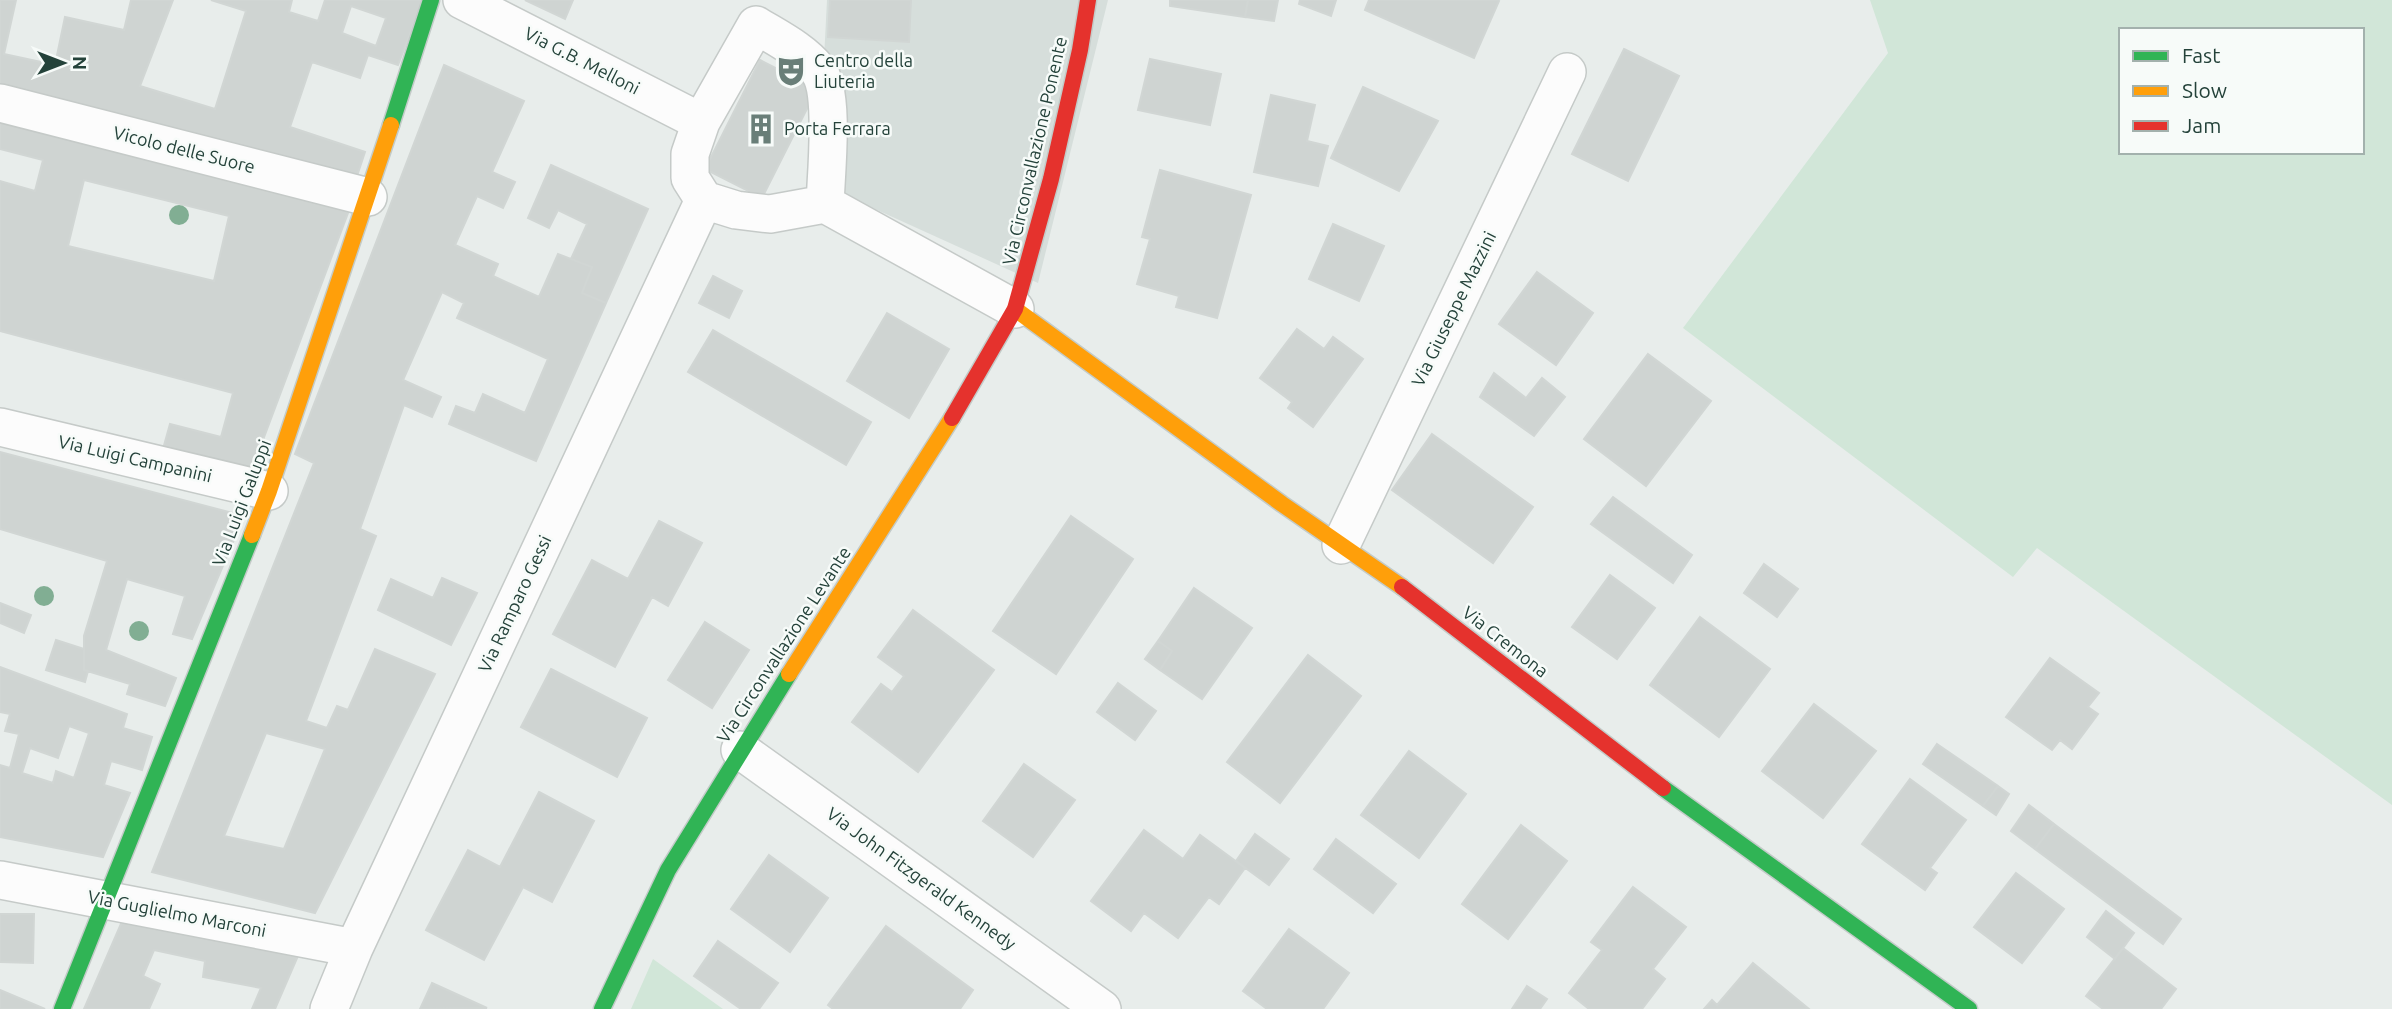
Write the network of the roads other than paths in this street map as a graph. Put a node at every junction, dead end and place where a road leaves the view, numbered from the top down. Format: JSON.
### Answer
{"nodes":[{"id":1,"x":430,"y":0,"type":"edge"},
{"id":2,"x":462,"y":0,"type":"edge"},
{"id":3,"x":1088,"y":0,"type":"edge"},
{"id":4,"x":759,"y":13,"type":"edge"},
{"id":5,"x":1567,"y":72,"type":"dead end"},
{"id":6,"x":0,"y":103,"type":"edge"},
{"id":7,"x":701,"y":122,"type":"junction"},
{"id":8,"x":368,"y":197,"type":"junction"},
{"id":9,"x":705,"y":200,"type":"junction"},
{"id":10,"x":825,"y":204,"type":"junction"},
{"id":11,"x":1014,"y":309,"type":"junction"},
{"id":12,"x":0,"y":427,"type":"edge"},
{"id":13,"x":269,"y":491,"type":"junction"},
{"id":14,"x":1341,"y":545,"type":"junction"},
{"id":15,"x":740,"y":750,"type":"junction"},
{"id":16,"x":0,"y":880,"type":"edge"},
{"id":17,"x":107,"y":900,"type":"junction"},
{"id":18,"x":354,"y":948,"type":"junction"},
{"id":19,"x":62,"y":1009,"type":"edge"},
{"id":20,"x":329,"y":1009,"type":"edge"},
{"id":21,"x":602,"y":1009,"type":"edge"},
{"id":22,"x":1102,"y":1009,"type":"edge"},
{"id":23,"x":1969,"y":1009,"type":"edge"}],
"edges":[{"from":1,"to":8,"type":"street","name":"Via Luigi Galuppi"},
{"from":2,"to":7,"type":"street","name":"Via G.B. Melloni"},
{"from":3,"to":11,"type":"street","name":"Via Circonvallazione Ponente"},
{"from":4,"to":7,"type":"street"},
{"from":4,"to":10,"type":"street"},
{"from":5,"to":14,"type":"street","name":"Via Giuseppe Mazzini"},
{"from":6,"to":8,"type":"street","name":"Vicolo delle Suore"},
{"from":7,"to":9,"type":"street"},
{"from":8,"to":13,"type":"street","name":"Via Luigi Galuppi"},
{"from":9,"to":10,"type":"street"},
{"from":9,"to":18,"type":"street","name":"Via Ramparo Gessi"},
{"from":10,"to":11,"type":"street"},
{"from":11,"to":14,"type":"street","name":"Via Cremona"},
{"from":11,"to":15,"type":"street","name":"Via Circonvallazione Levante"},
{"from":12,"to":13,"type":"street","name":"Via Luigi Campanini"},
{"from":13,"to":17,"type":"street","name":"Via Luigi Galuppi"},
{"from":14,"to":23,"type":"street","name":"Via Cremona"},
{"from":15,"to":21,"type":"street","name":"Via Circonvallazione Levante"},
{"from":15,"to":22,"type":"street","name":"Via John Fitzgerald Kennedy"},
{"from":16,"to":17,"type":"street","name":"Via Guglielmo Marconi"},
{"from":17,"to":18,"type":"street","name":"Via Guglielmo Marconi"},
{"from":17,"to":19,"type":"street","name":"Via Luigi Galuppi"},
{"from":18,"to":20,"type":"street","name":"Via Ramparo Gessi"}]}
